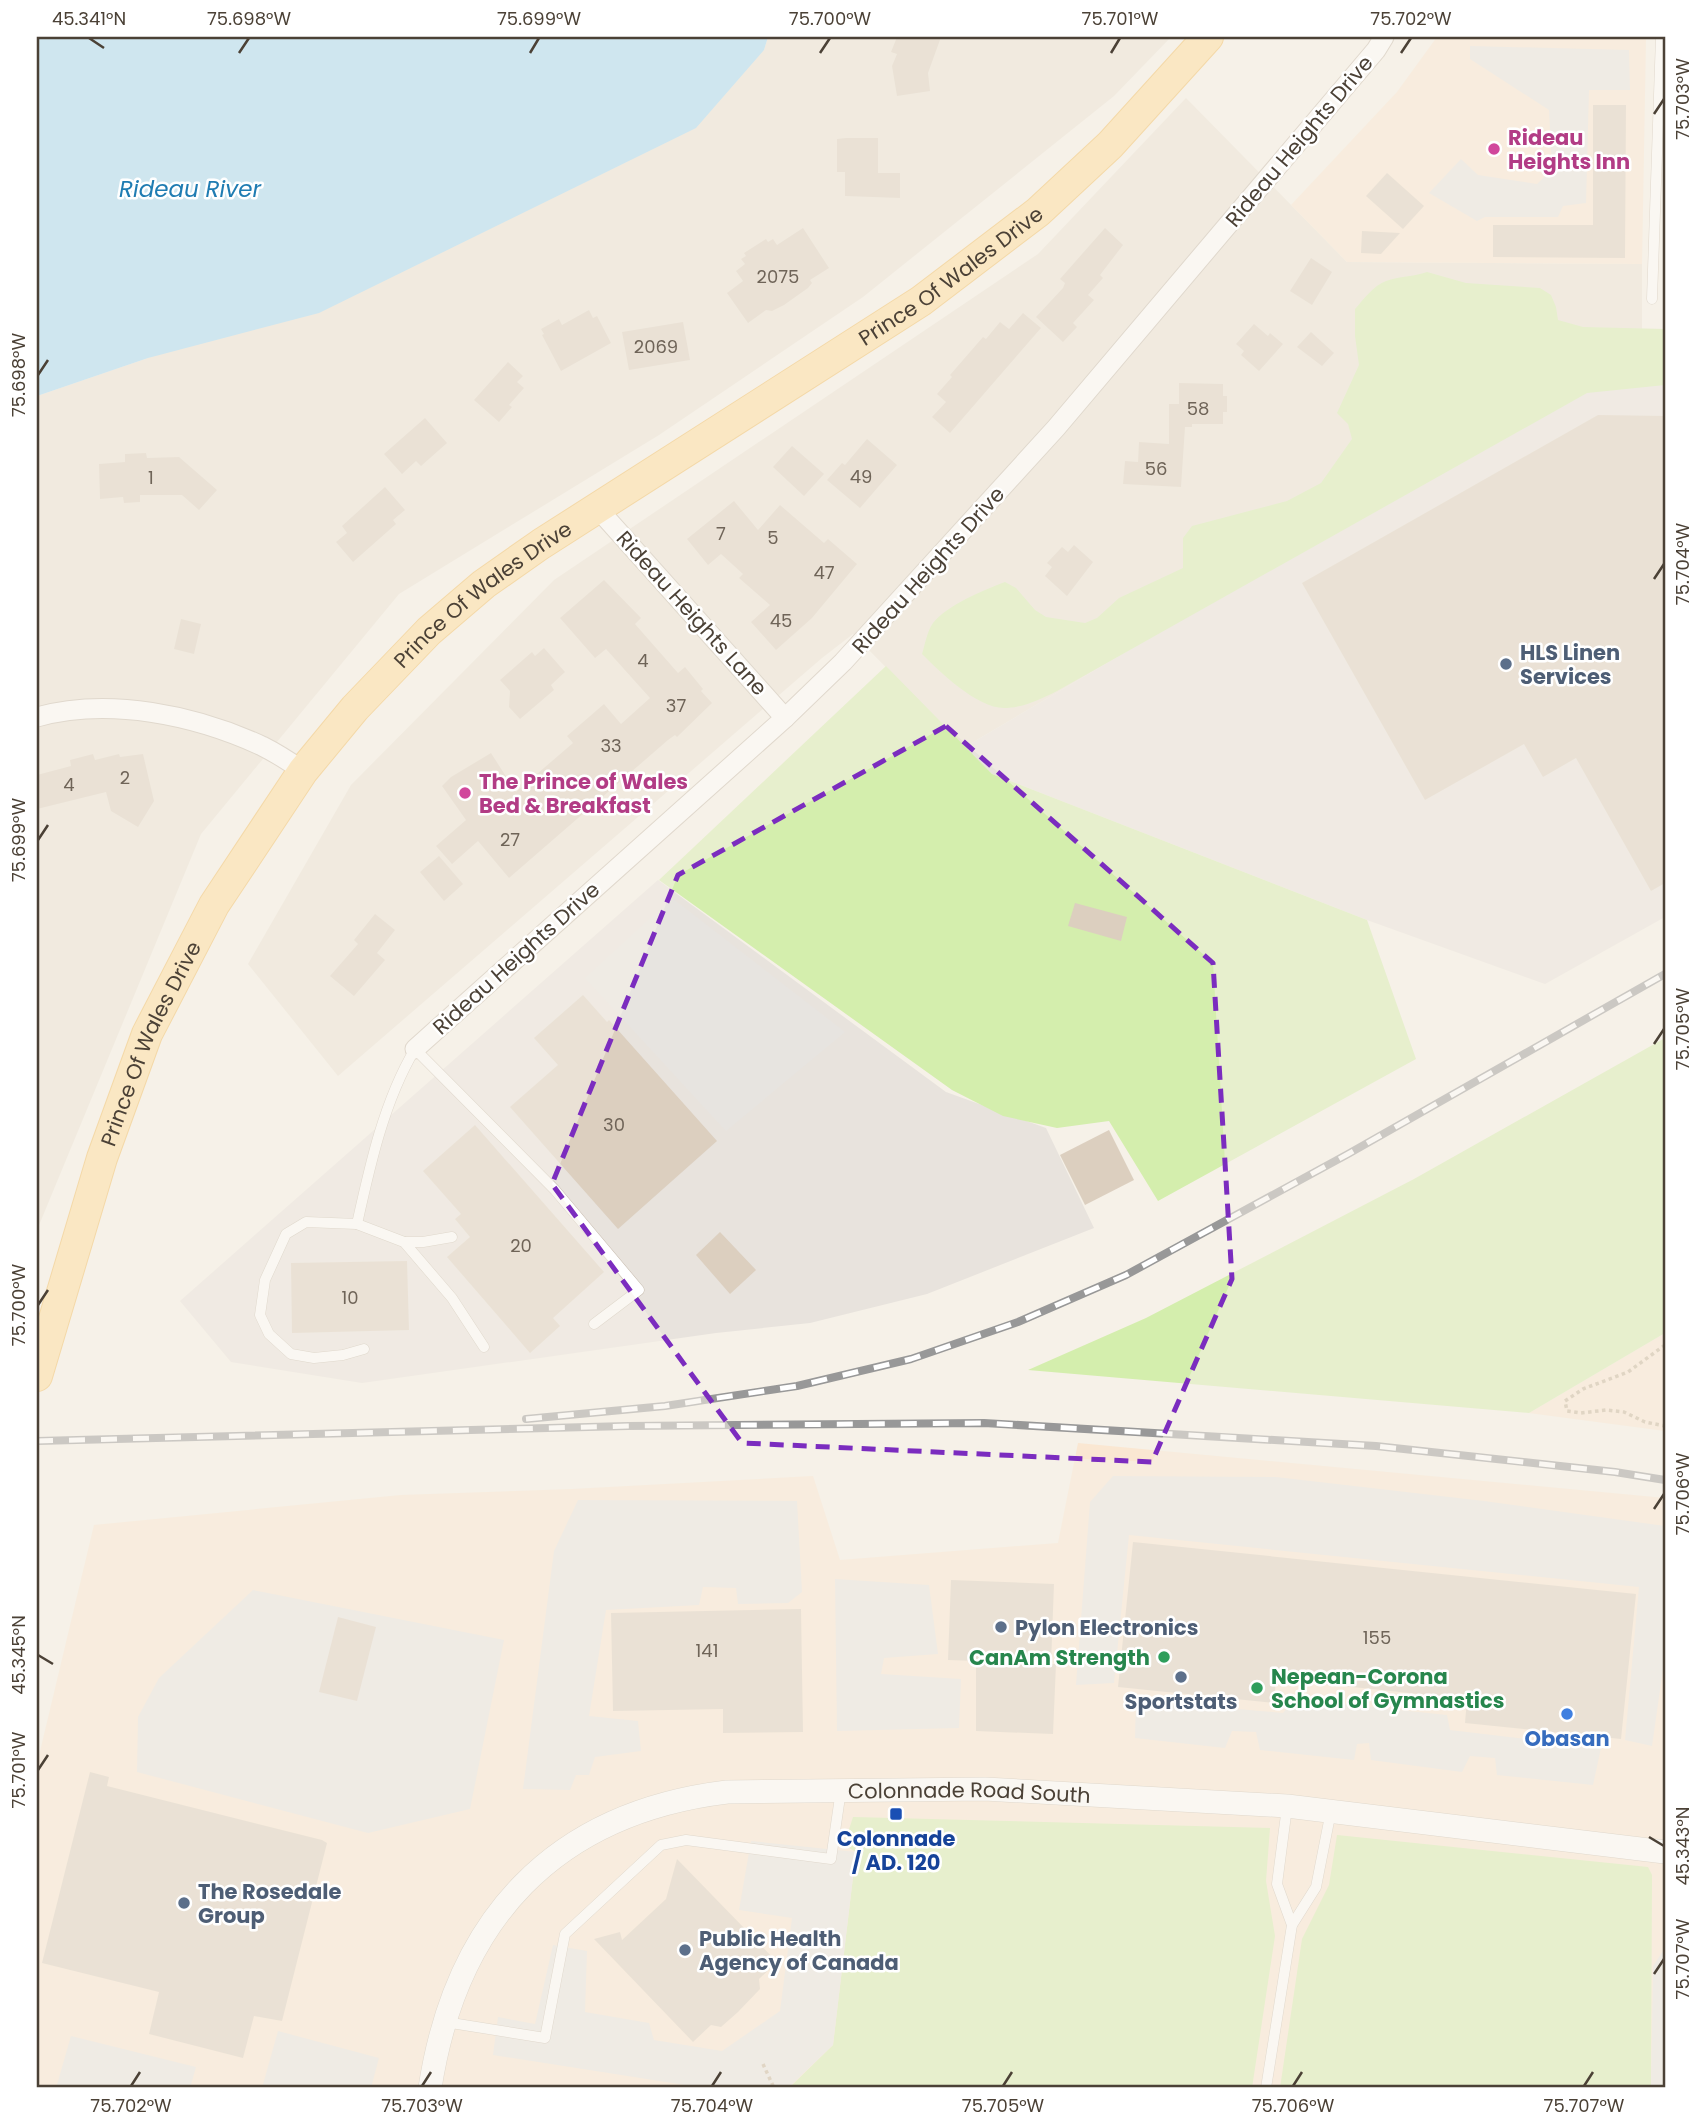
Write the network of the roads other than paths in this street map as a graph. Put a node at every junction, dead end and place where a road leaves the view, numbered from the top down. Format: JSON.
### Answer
{"nodes":[{"id":1,"x":1208,"y":37,"type":"edge"},
{"id":2,"x":1384,"y":37,"type":"edge"},
{"id":3,"x":1661,"y":37,"type":"edge"},
{"id":4,"x":1652,"y":299,"type":"dead end"},
{"id":5,"x":598,"y":509,"type":"junction"},
{"id":6,"x":37,"y":717,"type":"edge"},
{"id":7,"x":785,"y":718,"type":"junction"},
{"id":8,"x":303,"y":771,"type":"junction"},
{"id":9,"x":415,"y":1049,"type":"junction"},
{"id":10,"x":357,"y":1224,"type":"junction"},
{"id":11,"x":452,"y":1237,"type":"dead end"},
{"id":12,"x":404,"y":1242,"type":"junction"},
{"id":13,"x":593,"y":1324,"type":"dead end"},
{"id":14,"x":484,"y":1347,"type":"dead end"},
{"id":15,"x":364,"y":1349,"type":"dead end"},
{"id":16,"x":37,"y":1376,"type":"edge"},
{"id":17,"x":841,"y":1790,"type":"junction"},
{"id":18,"x":1287,"y":1806,"type":"junction"},
{"id":19,"x":1331,"y":1811,"type":"junction"},
{"id":20,"x":1665,"y":1852,"type":"edge"},
{"id":21,"x":1292,"y":1924,"type":"junction"},
{"id":22,"x":444,"y":2022,"type":"junction"},
{"id":23,"x":430,"y":2088,"type":"edge"},
{"id":24,"x":1266,"y":2088,"type":"edge"}],
"edges":[{"from":1,"to":5,"type":"main road","name":"Prince Of Wales Drive"},
{"from":2,"to":7,"type":"street","name":"Rideau Heights Drive"},
{"from":3,"to":4,"type":"lane"},
{"from":5,"to":7,"type":"street","name":"Rideau Heights Lane"},
{"from":5,"to":8,"type":"main road","name":"Prince Of Wales Drive"},
{"from":6,"to":8,"type":"street"},
{"from":7,"to":9,"type":"street","name":"Rideau Heights Drive"},
{"from":8,"to":16,"type":"main road","name":"Prince Of Wales Drive"},
{"from":9,"to":10,"type":"lane"},
{"from":9,"to":13,"type":"lane"},
{"from":10,"to":12,"type":"lane"},
{"from":10,"to":15,"type":"lane"},
{"from":11,"to":12,"type":"lane"},
{"from":12,"to":14,"type":"lane"},
{"from":17,"to":18,"type":"street","name":"Colonnade Road South"},
{"from":17,"to":22,"type":"street","name":"Colonnade Road South"},
{"from":17,"to":22,"type":"lane"},
{"from":18,"to":19,"type":"street","name":"Colonnade Road South"},
{"from":18,"to":21,"type":"lane"},
{"from":19,"to":20,"type":"street","name":"Colonnade Road South"},
{"from":19,"to":21,"type":"lane"},
{"from":21,"to":24,"type":"lane"},
{"from":22,"to":23,"type":"street","name":"Colonnade Road South"}]}
